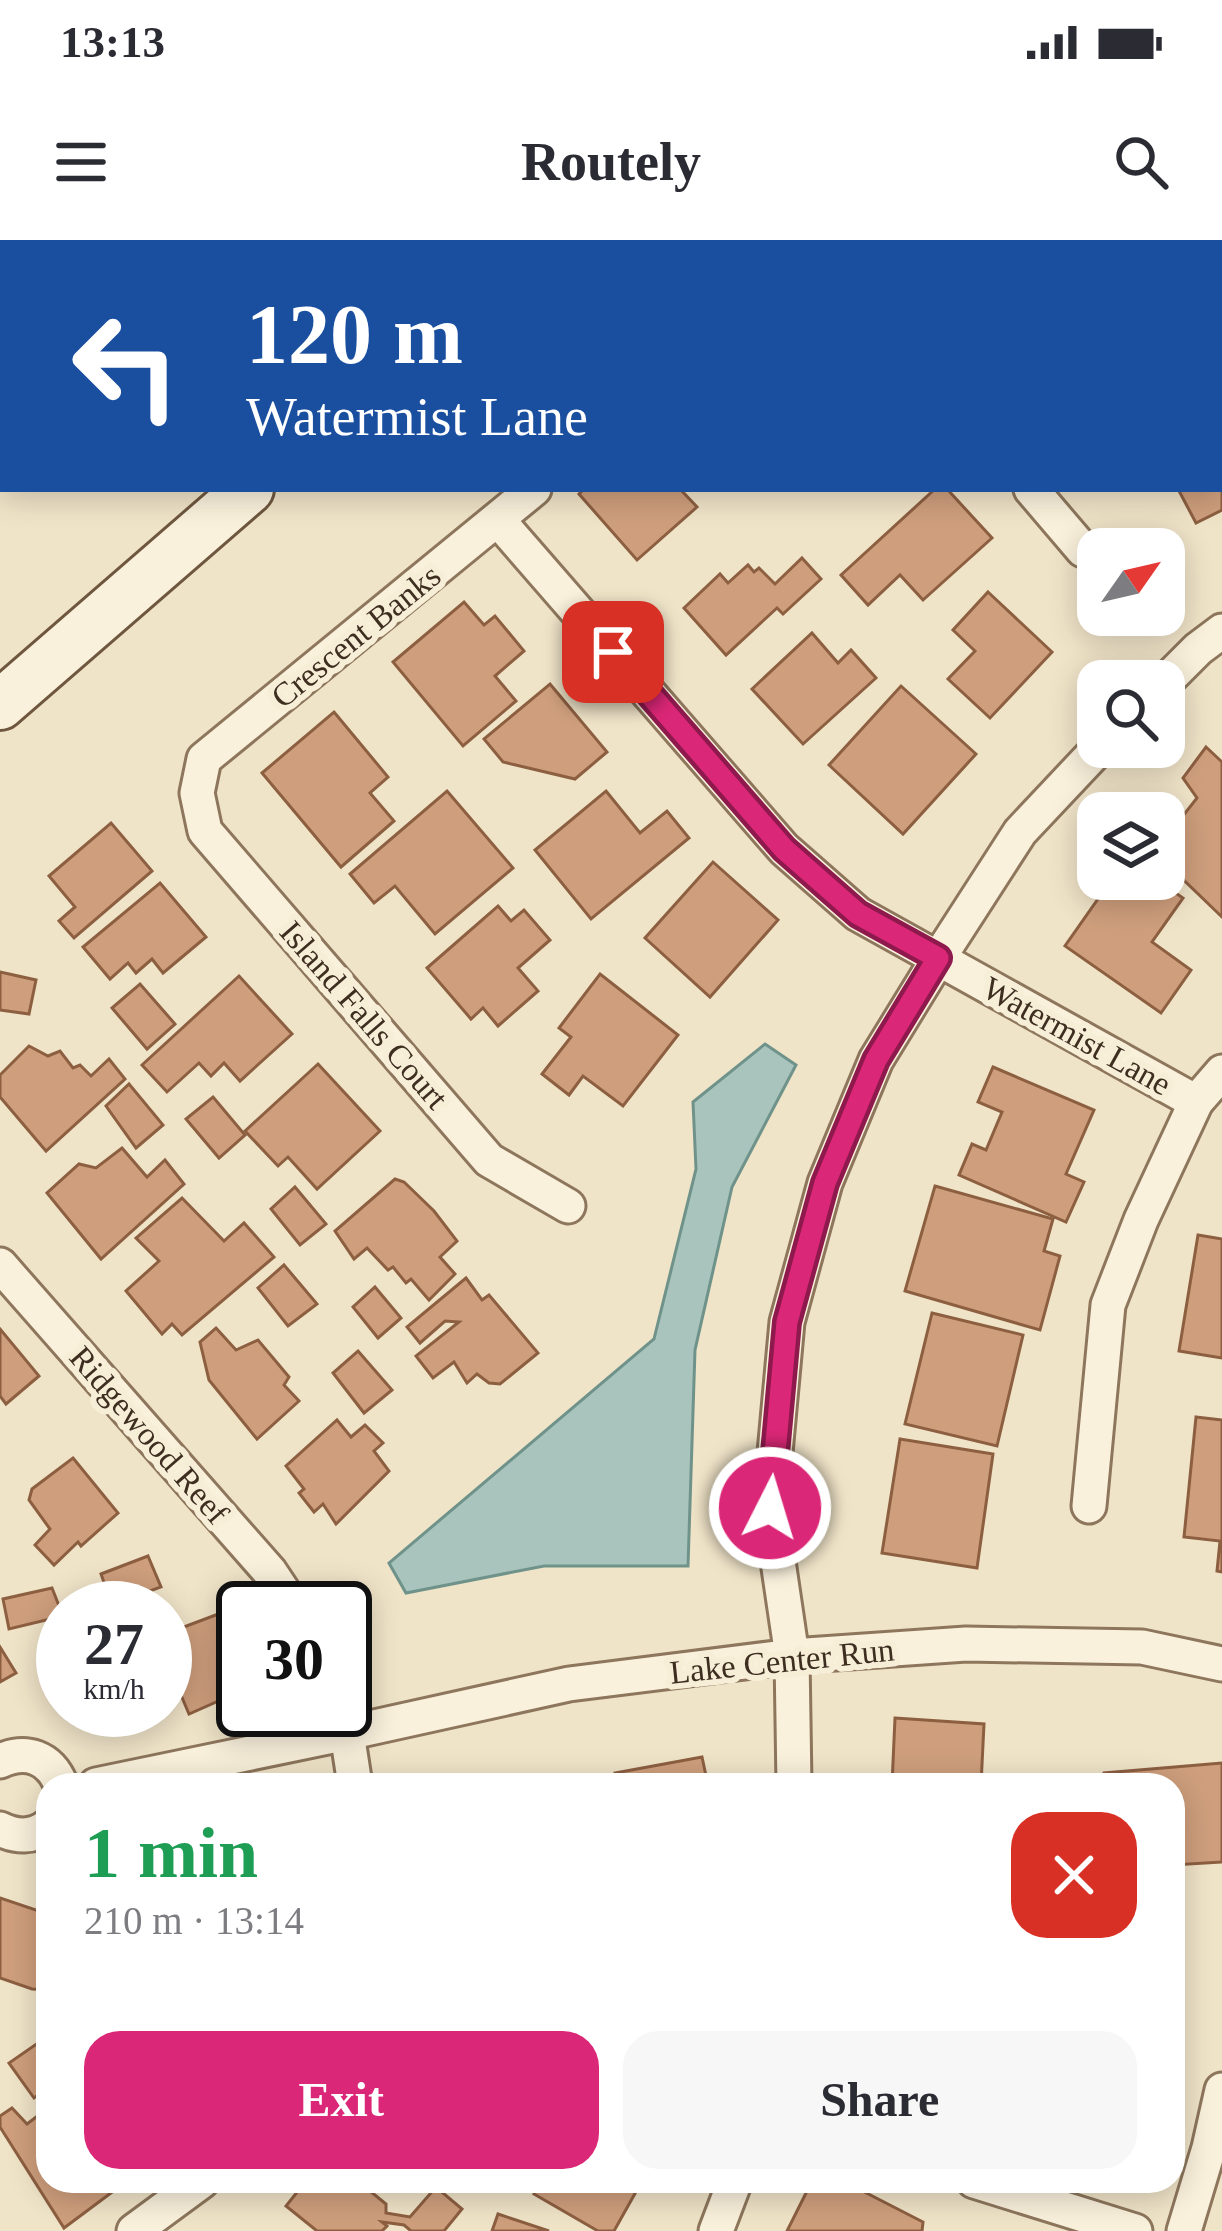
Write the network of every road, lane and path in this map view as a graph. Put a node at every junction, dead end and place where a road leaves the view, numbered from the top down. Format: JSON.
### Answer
{"nodes":[{"id":1,"x":246,"y":492,"type":"edge"},
{"id":2,"x":531,"y":492,"type":"edge"},
{"id":3,"x":1034,"y":492,"type":"edge"},
{"id":4,"x":498,"y":520,"type":"junction"},
{"id":5,"x":1077,"y":543,"type":"edge"},
{"id":6,"x":1222,"y":631,"type":"edge"},
{"id":7,"x":1185,"y":662,"type":"edge"},
{"id":8,"x":0,"y":705,"type":"edge"},
{"id":9,"x":1080,"y":768,"type":"edge"},
{"id":10,"x":197,"y":793,"type":"joint"},
{"id":11,"x":938,"y":958,"type":"junction"},
{"id":12,"x":1222,"y":1072,"type":"edge"},
{"id":13,"x":1196,"y":1102,"type":"junction"},
{"id":14,"x":568,"y":1206,"type":"dead end"},
{"id":15,"x":0,"y":1265,"type":"edge"},
{"id":16,"x":1089,"y":1506,"type":"dead end"},
{"id":17,"x":276,"y":1581,"type":"edge"},
{"id":18,"x":792,"y":1656,"type":"junction"},
{"id":19,"x":1222,"y":1664,"type":"edge"},
{"id":20,"x":372,"y":1717,"type":"edge"},
{"id":21,"x":284,"y":1737,"type":"edge"},
{"id":22,"x":346,"y":1737,"type":"edge"},
{"id":23,"x":0,"y":1761,"type":"edge"},
{"id":24,"x":54,"y":1773,"type":"edge"},
{"id":25,"x":143,"y":1773,"type":"edge"},
{"id":26,"x":353,"y":1773,"type":"edge"},
{"id":27,"x":794,"y":1773,"type":"edge"},
{"id":28,"x":0,"y":1829,"type":"edge"},
{"id":29,"x":36,"y":1833,"type":"edge"},
{"id":30,"x":1222,"y":2090,"type":"edge"},
{"id":31,"x":186,"y":2193,"type":"edge"},
{"id":32,"x":730,"y":2193,"type":"edge"},
{"id":33,"x":1013,"y":2193,"type":"edge"},
{"id":34,"x":134,"y":2231,"type":"edge"},
{"id":35,"x":716,"y":2231,"type":"edge"},
{"id":36,"x":1135,"y":2231,"type":"edge"},
{"id":37,"x":1184,"y":2231,"type":"edge"}],
"edges":[{"from":1,"to":8,"type":"main road"},
{"from":2,"to":4,"type":"street","name":"Crescent Banks"},
{"from":3,"to":5,"type":"street"},
{"from":4,"to":10,"type":"street","name":"Crescent Banks"},
{"from":4,"to":11,"type":"street","name":"Watermist Lane"},
{"from":6,"to":7,"type":"street"},
{"from":9,"to":11,"type":"street"},
{"from":10,"to":14,"type":"street","name":"Island Falls Court"},
{"from":11,"to":13,"type":"street","name":"Watermist Lane"},
{"from":11,"to":18,"type":"street"},
{"from":12,"to":13,"type":"street"},
{"from":13,"to":16,"type":"street"},
{"from":15,"to":17,"type":"street","name":"Ridgewood Reef"},
{"from":18,"to":19,"type":"street","name":"Lake Center Run"},
{"from":18,"to":20,"type":"street","name":"Lake Center Run"},
{"from":18,"to":27,"type":"street"},
{"from":21,"to":25,"type":"street","name":"Lake Center Run"},
{"from":22,"to":26,"type":"street"},
{"from":23,"to":24,"type":"street"},
{"from":28,"to":29,"type":"street"},
{"from":30,"to":37,"type":"street"},
{"from":31,"to":34,"type":"street"},
{"from":32,"to":35,"type":"street"},
{"from":33,"to":36,"type":"street"}]}
